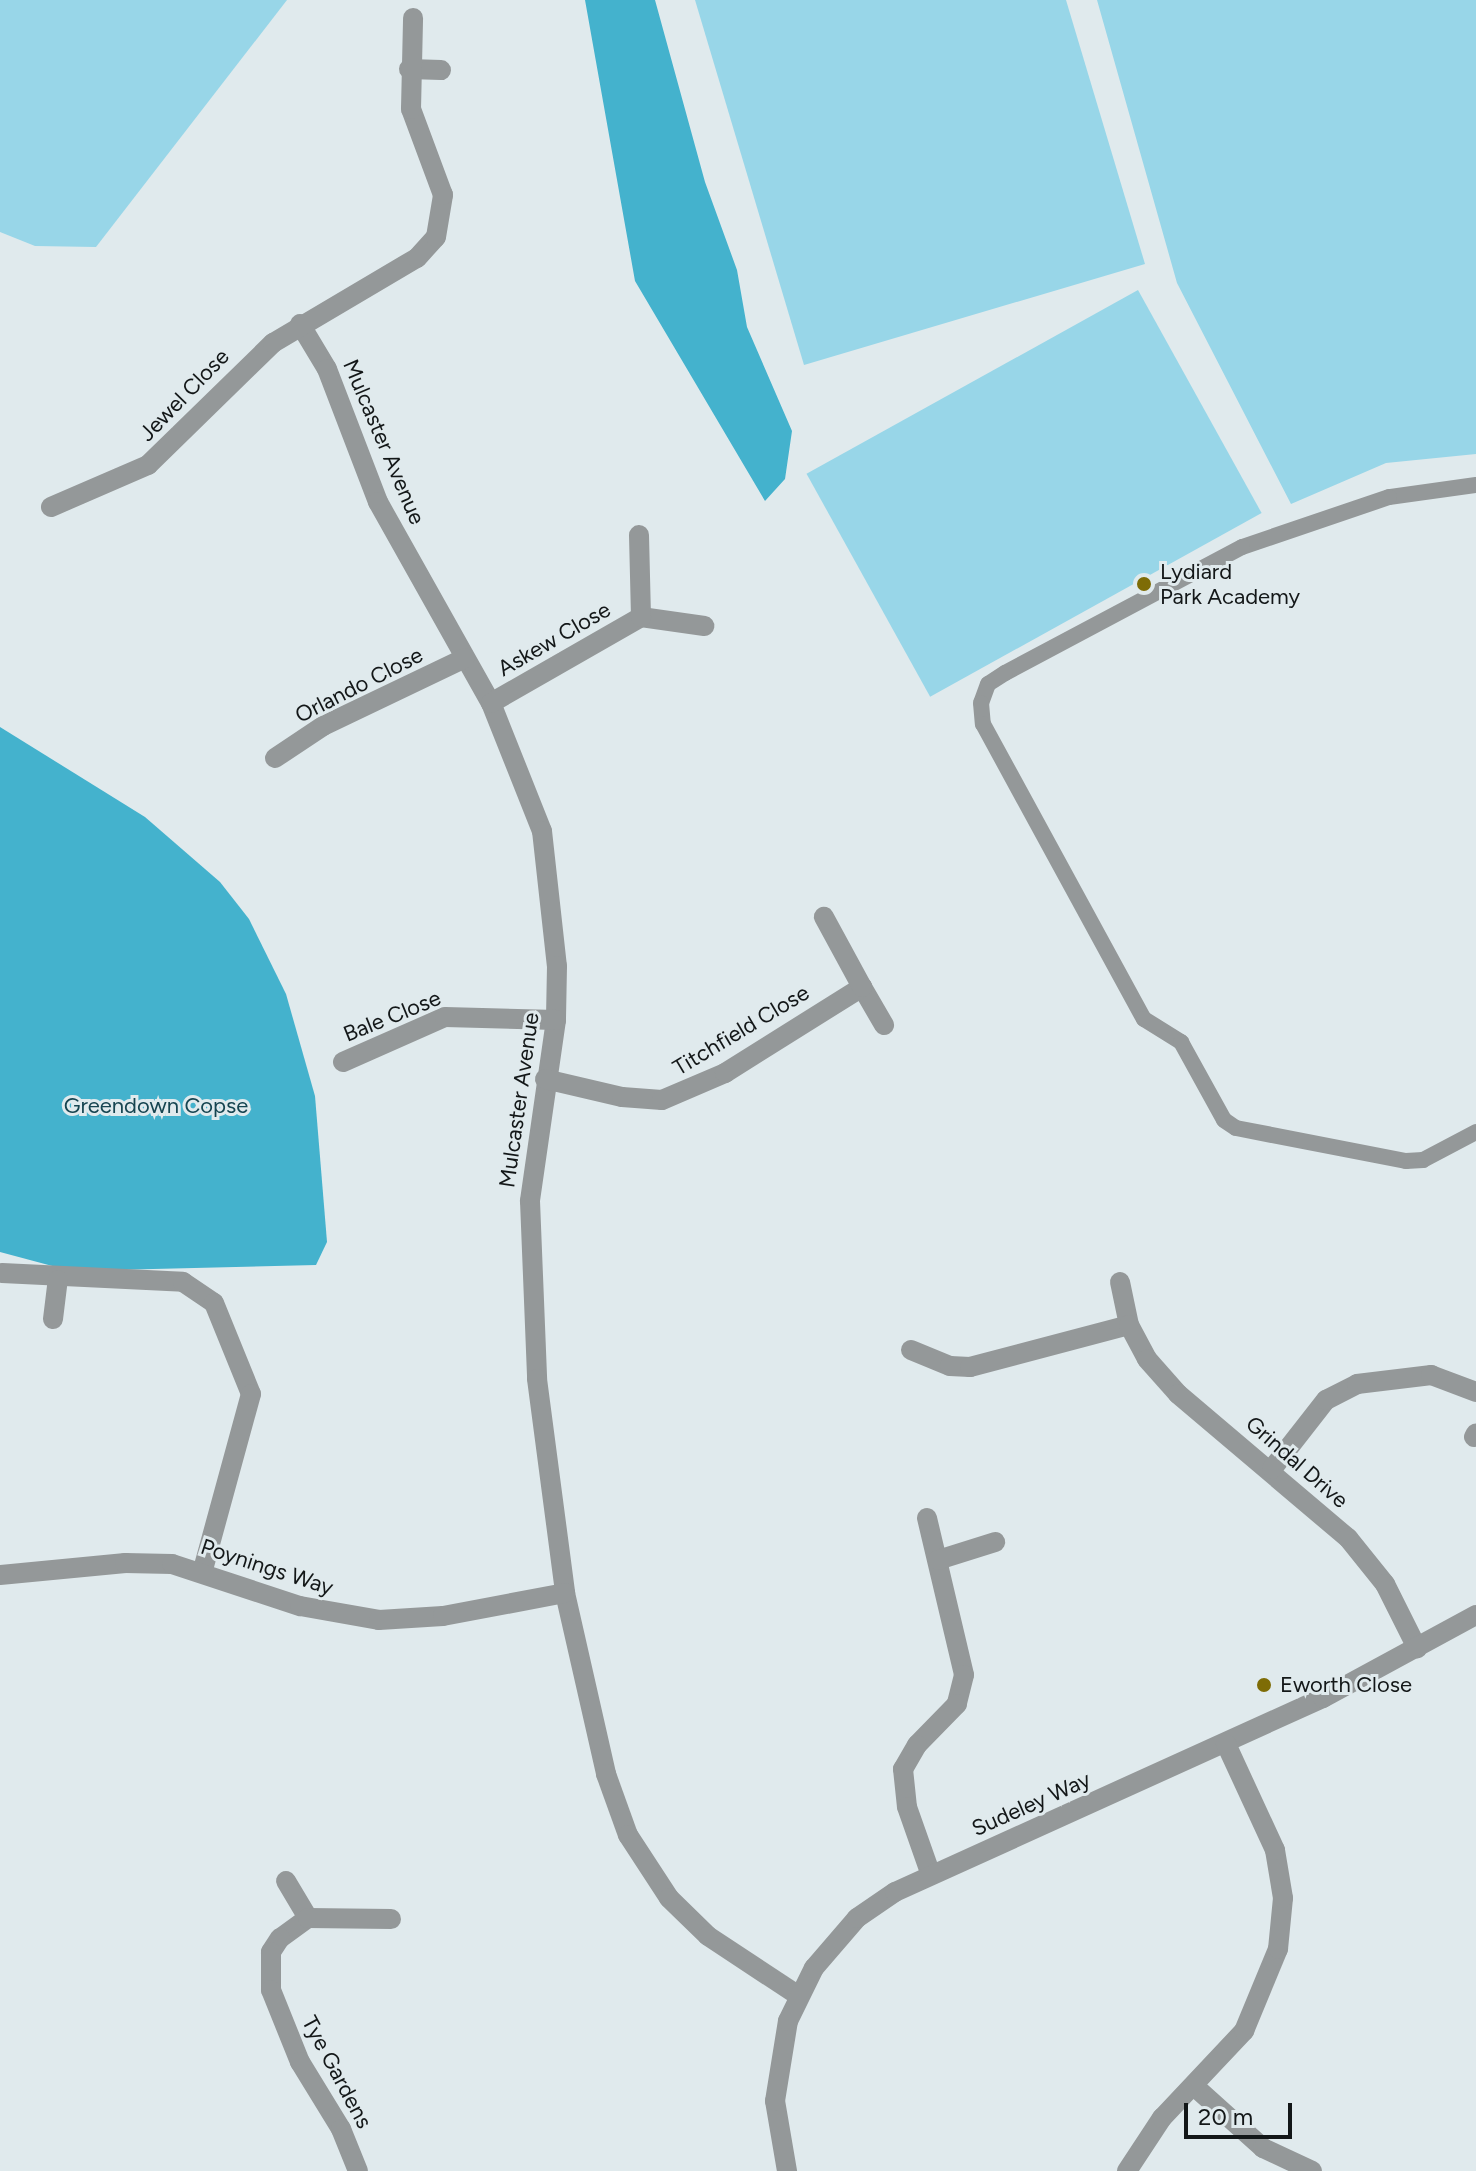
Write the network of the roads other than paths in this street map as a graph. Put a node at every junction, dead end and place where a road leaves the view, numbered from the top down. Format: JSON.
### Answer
{"nodes":[{"id":1,"x":413,"y":18,"type":"dead end"},
{"id":2,"x":409,"y":69,"type":"junction"},
{"id":3,"x":441,"y":70,"type":"dead end"},
{"id":4,"x":300,"y":324,"type":"junction"},
{"id":5,"x":1476,"y":485,"type":"edge"},
{"id":6,"x":51,"y":507,"type":"dead end"},
{"id":7,"x":639,"y":535,"type":"dead end"},
{"id":8,"x":641,"y":617,"type":"junction"},
{"id":9,"x":704,"y":626,"type":"dead end"},
{"id":10,"x":465,"y":658,"type":"junction"},
{"id":11,"x":491,"y":703,"type":"junction"},
{"id":12,"x":275,"y":758,"type":"dead end"},
{"id":13,"x":824,"y":917,"type":"dead end"},
{"id":14,"x":862,"y":987,"type":"junction"},
{"id":15,"x":556,"y":1020,"type":"junction"},
{"id":16,"x":884,"y":1025,"type":"dead end"},
{"id":17,"x":343,"y":1062,"type":"dead end"},
{"id":18,"x":545,"y":1079,"type":"junction"},
{"id":19,"x":1476,"y":1132,"type":"edge"},
{"id":20,"x":2,"y":1273,"type":"dead end"},
{"id":21,"x":58,"y":1280,"type":"junction"},
{"id":22,"x":1120,"y":1282,"type":"dead end"},
{"id":23,"x":53,"y":1319,"type":"dead end"},
{"id":24,"x":1129,"y":1325,"type":"junction"},
{"id":25,"x":911,"y":1350,"type":"dead end"},
{"id":26,"x":1476,"y":1392,"type":"edge"},
{"id":27,"x":1272,"y":1469,"type":"junction"},
{"id":28,"x":927,"y":1518,"type":"dead end"},
{"id":29,"x":995,"y":1542,"type":"dead end"},
{"id":30,"x":938,"y":1560,"type":"junction"},
{"id":31,"x":203,"y":1570,"type":"junction"},
{"id":32,"x":0,"y":1575,"type":"edge"},
{"id":33,"x":565,"y":1593,"type":"junction"},
{"id":34,"x":1476,"y":1615,"type":"edge"},
{"id":35,"x":1417,"y":1648,"type":"junction"},
{"id":36,"x":1226,"y":1744,"type":"junction"},
{"id":37,"x":931,"y":1875,"type":"junction"},
{"id":38,"x":286,"y":1881,"type":"dead end"},
{"id":39,"x":308,"y":1918,"type":"junction"},
{"id":40,"x":391,"y":1919,"type":"dead end"},
{"id":41,"x":799,"y":1996,"type":"junction"},
{"id":42,"x":1194,"y":2086,"type":"junction"},
{"id":43,"x":358,"y":2171,"type":"edge"},
{"id":44,"x":787,"y":2171,"type":"edge"},
{"id":45,"x":1127,"y":2171,"type":"edge"},
{"id":46,"x":1312,"y":2171,"type":"edge"}],
"edges":[{"from":1,"to":2,"type":"street","name":"Jewel Close"},
{"from":2,"to":3,"type":"street"},
{"from":2,"to":4,"type":"street","name":"Jewel Close"},
{"from":4,"to":6,"type":"street","name":"Jewel Close"},
{"from":4,"to":10,"type":"street","name":"Mulcaster Avenue"},
{"from":5,"to":19,"type":"lane"},
{"from":7,"to":8,"type":"street","name":"Askew Close"},
{"from":8,"to":9,"type":"street","name":"Askew Close"},
{"from":8,"to":11,"type":"street","name":"Askew Close"},
{"from":10,"to":11,"type":"street","name":"Mulcaster Avenue"},
{"from":10,"to":12,"type":"street","name":"Orlando Close"},
{"from":11,"to":15,"type":"street","name":"Mulcaster Avenue"},
{"from":13,"to":14,"type":"street"},
{"from":14,"to":16,"type":"street"},
{"from":14,"to":18,"type":"street","name":"Titchfield Close"},
{"from":15,"to":17,"type":"street","name":"Bale Close"},
{"from":15,"to":18,"type":"street","name":"Mulcaster Avenue"},
{"from":18,"to":33,"type":"street","name":"Mulcaster Avenue"},
{"from":20,"to":21,"type":"street"},
{"from":21,"to":23,"type":"street"},
{"from":21,"to":31,"type":"street"},
{"from":22,"to":24,"type":"street","name":"Grindal Drive"},
{"from":24,"to":25,"type":"street"},
{"from":24,"to":27,"type":"street","name":"Grindal Drive"},
{"from":26,"to":27,"type":"street"},
{"from":27,"to":35,"type":"street","name":"Grindal Drive"},
{"from":28,"to":30,"type":"street"},
{"from":29,"to":30,"type":"street"},
{"from":30,"to":37,"type":"street"},
{"from":31,"to":32,"type":"street","name":"Poynings Way"},
{"from":31,"to":33,"type":"street","name":"Poynings Way"},
{"from":33,"to":41,"type":"street","name":"Mulcaster Avenue"},
{"from":34,"to":35,"type":"street","name":"Sudeley Way"},
{"from":35,"to":36,"type":"street","name":"Sudeley Way"},
{"from":36,"to":37,"type":"street","name":"Sudeley Way"},
{"from":36,"to":42,"type":"street"},
{"from":37,"to":41,"type":"street","name":"Sudeley Way"},
{"from":38,"to":39,"type":"street"},
{"from":39,"to":40,"type":"street"},
{"from":39,"to":43,"type":"street","name":"Tye Gardens"},
{"from":41,"to":44,"type":"street","name":"Sudeley Way"},
{"from":42,"to":45,"type":"street"},
{"from":42,"to":46,"type":"street"}]}
